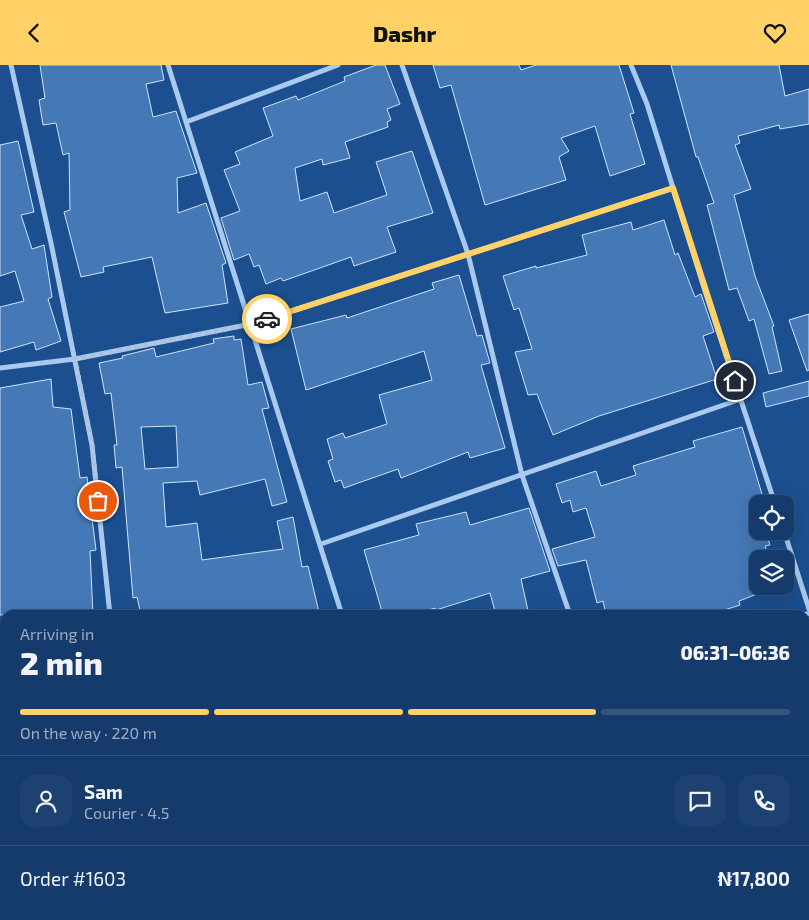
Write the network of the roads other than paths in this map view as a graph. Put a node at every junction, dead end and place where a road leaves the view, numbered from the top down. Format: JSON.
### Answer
{"nodes":[{"id":1,"x":11,"y":65,"type":"edge"},
{"id":2,"x":168,"y":65,"type":"edge"},
{"id":3,"x":338,"y":65,"type":"edge"},
{"id":4,"x":402,"y":65,"type":"edge"},
{"id":5,"x":631,"y":65,"type":"edge"},
{"id":6,"x":186,"y":122,"type":"junction"},
{"id":7,"x":673,"y":188,"type":"junction"},
{"id":8,"x":468,"y":254,"type":"junction"},
{"id":9,"x":251,"y":324,"type":"junction"},
{"id":10,"x":75,"y":359,"type":"junction"},
{"id":11,"x":0,"y":368,"type":"edge"},
{"id":12,"x":741,"y":399,"type":"junction"},
{"id":13,"x":522,"y":475,"type":"junction"},
{"id":14,"x":773,"y":495,"type":"edge"},
{"id":15,"x":787,"y":540,"type":"edge"},
{"id":16,"x":321,"y":544,"type":"junction"},
{"id":17,"x":809,"y":609,"type":"edge"},
{"id":18,"x":109,"y":610,"type":"edge"},
{"id":19,"x":341,"y":610,"type":"edge"},
{"id":20,"x":568,"y":610,"type":"edge"}],
"edges":[{"from":1,"to":10,"type":"street"},
{"from":2,"to":6,"type":"street"},
{"from":3,"to":6,"type":"street"},
{"from":4,"to":8,"type":"street"},
{"from":5,"to":7,"type":"street"},
{"from":6,"to":9,"type":"street"},
{"from":7,"to":8,"type":"street"},
{"from":7,"to":12,"type":"street"},
{"from":8,"to":9,"type":"street"},
{"from":8,"to":13,"type":"street"},
{"from":9,"to":10,"type":"street"},
{"from":9,"to":16,"type":"street"},
{"from":10,"to":11,"type":"street"},
{"from":10,"to":18,"type":"street"},
{"from":12,"to":13,"type":"street"},
{"from":12,"to":14,"type":"street"},
{"from":13,"to":16,"type":"street"},
{"from":13,"to":20,"type":"street"},
{"from":15,"to":17,"type":"street"},
{"from":16,"to":19,"type":"street"}]}
